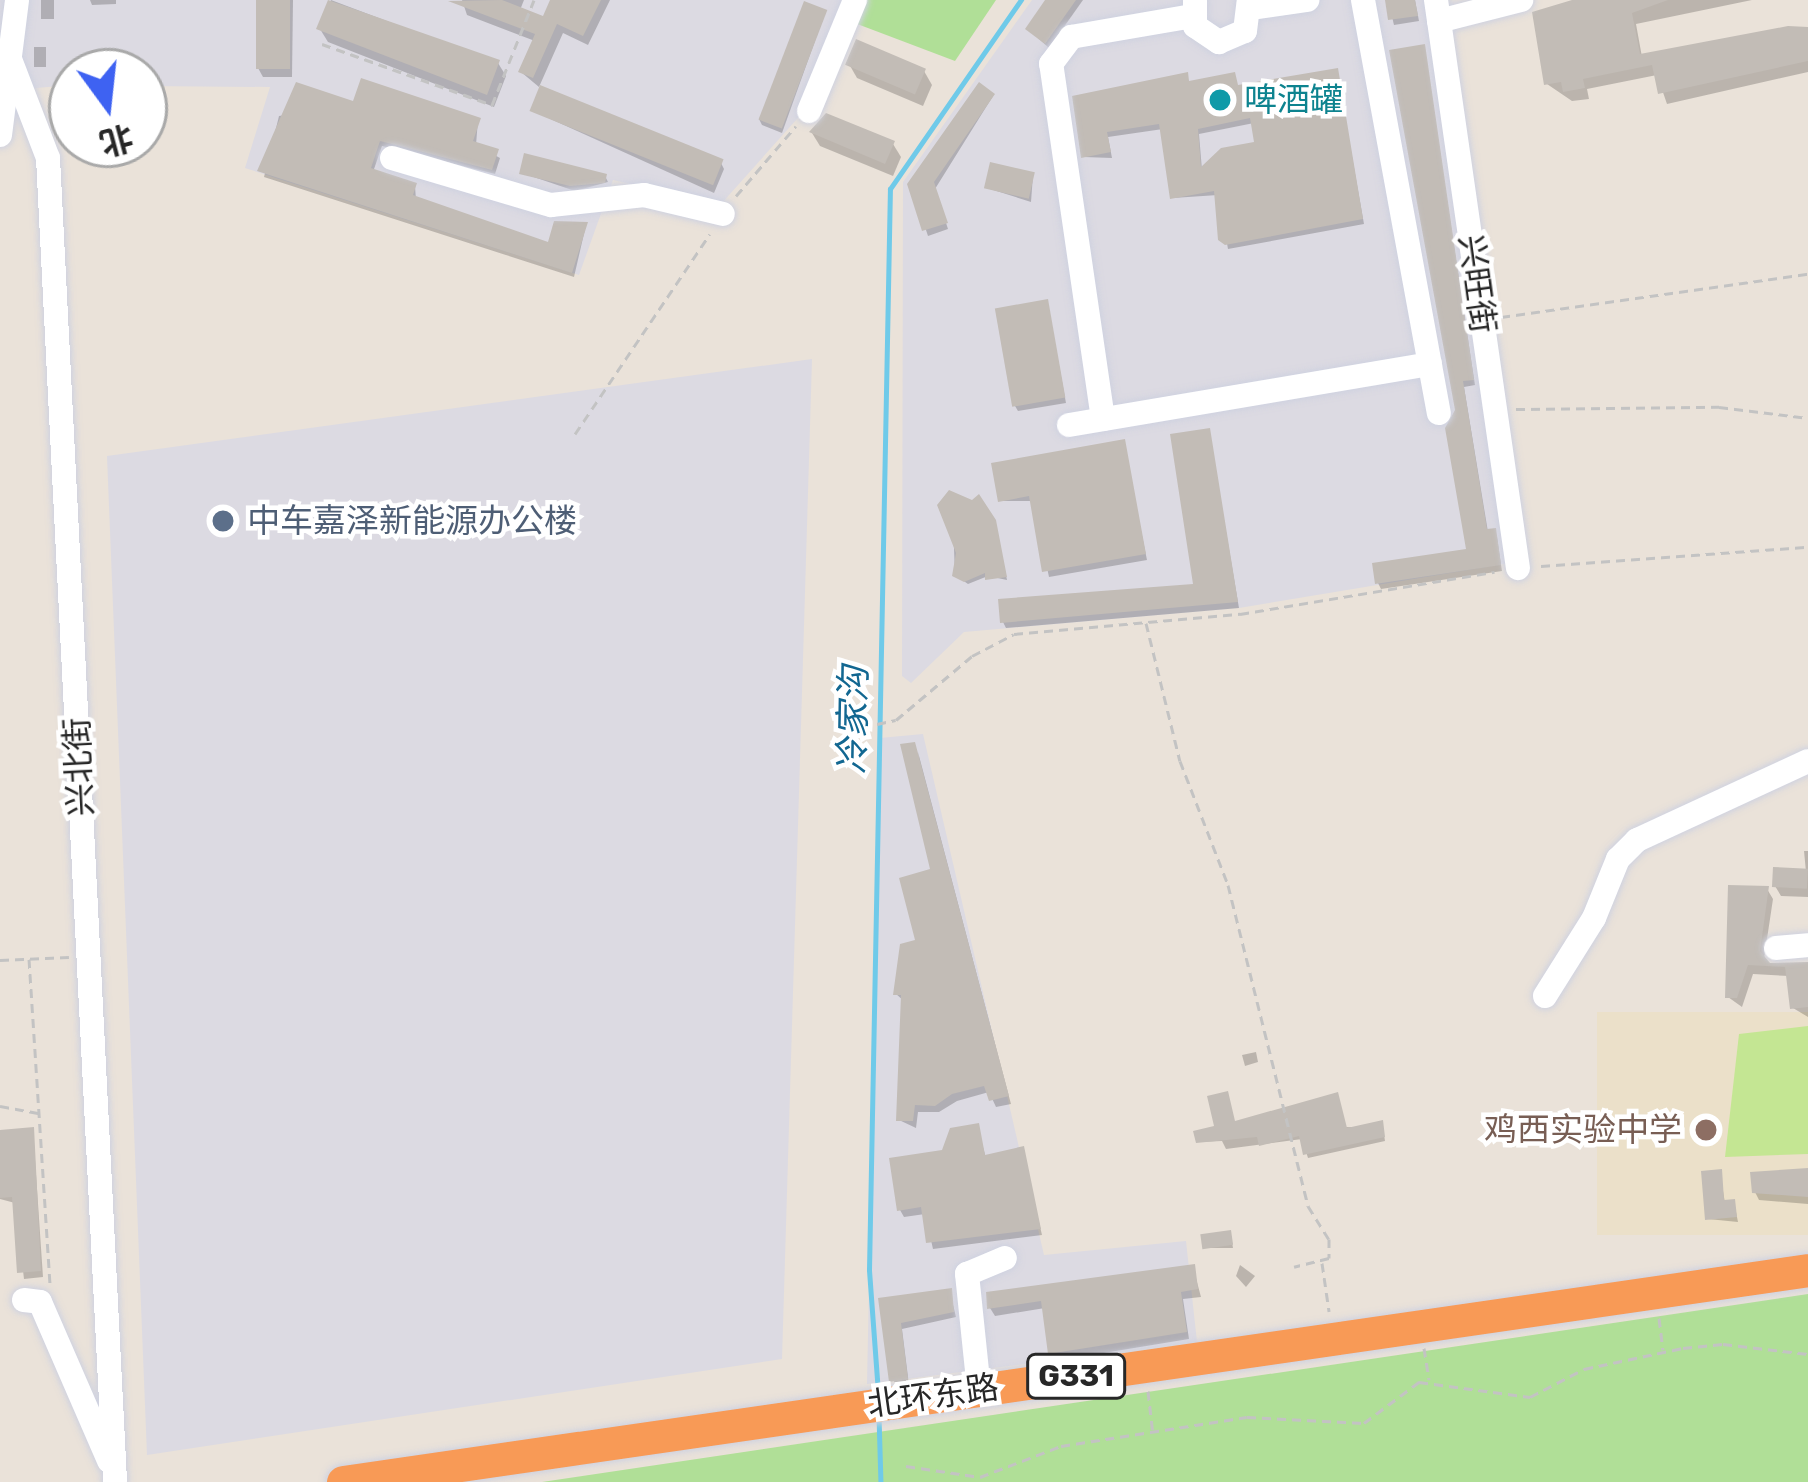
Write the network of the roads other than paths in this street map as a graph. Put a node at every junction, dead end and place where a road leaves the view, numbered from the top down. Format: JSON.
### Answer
{"nodes":[{"id":1,"x":17,"y":0,"type":"edge"},
{"id":2,"x":855,"y":0,"type":"edge"},
{"id":3,"x":1307,"y":0,"type":"edge"},
{"id":4,"x":1363,"y":0,"type":"edge"},
{"id":5,"x":1521,"y":0,"type":"edge"},
{"id":6,"x":1250,"y":4,"type":"edge"},
{"id":7,"x":1194,"y":8,"type":"edge"},
{"id":8,"x":1438,"y":11,"type":"edge"},
{"id":9,"x":10,"y":59,"type":"junction"},
{"id":10,"x":809,"y":111,"type":"road end"},
{"id":11,"x":0,"y":135,"type":"edge"},
{"id":12,"x":392,"y":158,"type":"dead end"},
{"id":13,"x":723,"y":214,"type":"road end"},
{"id":14,"x":1430,"y":364,"type":"junction"},
{"id":15,"x":1438,"y":413,"type":"dead end"},
{"id":16,"x":1102,"y":419,"type":"junction"},
{"id":17,"x":1069,"y":425,"type":"dead end"},
{"id":18,"x":1517,"y":568,"type":"road end"},
{"id":19,"x":1808,"y":761,"type":"edge"},
{"id":20,"x":1808,"y":945,"type":"edge"},
{"id":21,"x":1776,"y":948,"type":"dead end"},
{"id":22,"x":1545,"y":996,"type":"dead end"},
{"id":23,"x":1005,"y":1258,"type":"dead end"},
{"id":24,"x":1808,"y":1270,"type":"edge"},
{"id":25,"x":1808,"y":1289,"type":"edge"},
{"id":26,"x":24,"y":1300,"type":"dead end"},
{"id":27,"x":979,"y":1390,"type":"junction"},
{"id":28,"x":115,"y":1478,"type":"edge"},
{"id":29,"x":343,"y":1482,"type":"edge"},
{"id":30,"x":503,"y":1482,"type":"edge"}],
"edges":[{"from":1,"to":9,"type":"street"},
{"from":2,"to":10,"type":"street"},
{"from":3,"to":6,"type":"street"},
{"from":4,"to":14,"type":"street"},
{"from":5,"to":8,"type":"street"},
{"from":6,"to":7,"type":"street"},
{"from":7,"to":16,"type":"street"},
{"from":8,"to":18,"type":"street","name":"兴旺街"},
{"from":9,"to":11,"type":"street"},
{"from":9,"to":28,"type":"street","name":"兴北街"},
{"from":12,"to":13,"type":"street"},
{"from":14,"to":15,"type":"street"},
{"from":14,"to":16,"type":"street"},
{"from":16,"to":17,"type":"street"},
{"from":19,"to":22,"type":"street"},
{"from":20,"to":21,"type":"street"},
{"from":23,"to":27,"type":"street"},
{"from":24,"to":27,"type":"highway","name":"北环东路","number":"G331"},
{"from":25,"to":30,"type":"highway","name":"北环东路","number":"G331"},
{"from":26,"to":28,"type":"street"},
{"from":27,"to":29,"type":"highway","name":"北环东路","number":"G331"}]}
